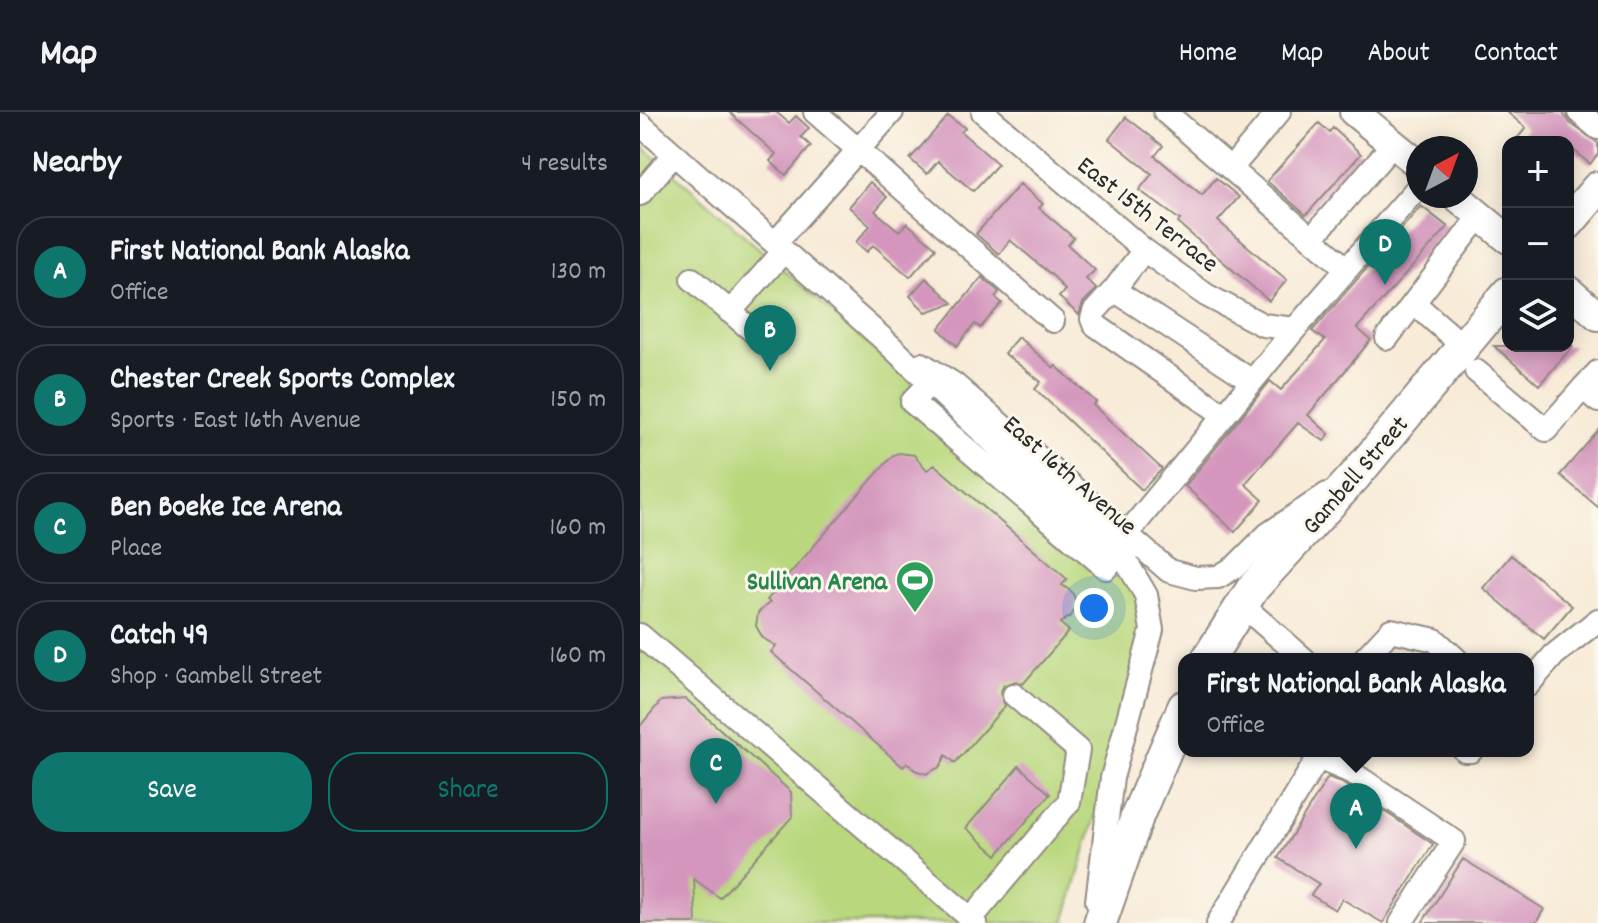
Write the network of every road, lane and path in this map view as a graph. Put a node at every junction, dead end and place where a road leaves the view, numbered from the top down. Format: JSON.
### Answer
{"nodes":[{"id":1,"x":815,"y":112,"type":"edge"},
{"id":2,"x":892,"y":112,"type":"edge"},
{"id":3,"x":983,"y":112,"type":"edge"},
{"id":4,"x":1165,"y":112,"type":"edge"},
{"id":5,"x":1279,"y":112,"type":"edge"},
{"id":6,"x":1354,"y":112,"type":"edge"},
{"id":7,"x":1579,"y":112,"type":"edge"},
{"id":8,"x":640,"y":124,"type":"edge"},
{"id":9,"x":1598,"y":128,"type":"edge"},
{"id":10,"x":1393,"y":144,"type":"junction"},
{"id":11,"x":858,"y":150,"type":"junction"},
{"id":12,"x":674,"y":154,"type":"junction"},
{"id":13,"x":1406,"y":154,"type":"edge"},
{"id":14,"x":1238,"y":160,"type":"dead end"},
{"id":15,"x":1598,"y":188,"type":"edge"},
{"id":16,"x":640,"y":194,"type":"edge"},
{"id":17,"x":1406,"y":201,"type":"edge"},
{"id":18,"x":1470,"y":208,"type":"edge"},
{"id":19,"x":1480,"y":216,"type":"junction"},
{"id":20,"x":1574,"y":216,"type":"edge"},
{"id":21,"x":1502,"y":234,"type":"edge"},
{"id":22,"x":1312,"y":238,"type":"junction"},
{"id":23,"x":779,"y":247,"type":"junction"},
{"id":24,"x":1144,"y":250,"type":"junction"},
{"id":25,"x":1347,"y":269,"type":"junction"},
{"id":26,"x":692,"y":279,"type":"dead end"},
{"id":27,"x":1114,"y":290,"type":"junction"},
{"id":28,"x":1574,"y":295,"type":"edge"},
{"id":29,"x":1414,"y":303,"type":"junction"},
{"id":30,"x":1502,"y":303,"type":"edge"},
{"id":31,"x":730,"y":312,"type":"junction"},
{"id":32,"x":1598,"y":316,"type":"edge"},
{"id":33,"x":1053,"y":321,"type":"dead end"},
{"id":34,"x":1295,"y":329,"type":"junction"},
{"id":35,"x":881,"y":337,"type":"junction"},
{"id":36,"x":1387,"y":338,"type":"dead end"},
{"id":37,"x":762,"y":339,"type":"dead end"},
{"id":38,"x":1470,"y":359,"type":"junction"},
{"id":39,"x":1252,"y":381,"type":"junction"},
{"id":40,"x":1593,"y":387,"type":"edge"},
{"id":41,"x":1224,"y":415,"type":"junction"},
{"id":42,"x":1354,"y":477,"type":"junction"},
{"id":43,"x":1124,"y":542,"type":"junction"},
{"id":44,"x":1242,"y":605,"type":"junction"},
{"id":45,"x":1598,"y":620,"type":"edge"},
{"id":46,"x":640,"y":635,"type":"edge"},
{"id":47,"x":1212,"y":653,"type":"edge"},
{"id":48,"x":1297,"y":653,"type":"edge"},
{"id":49,"x":1370,"y":653,"type":"edge"},
{"id":50,"x":1449,"y":653,"type":"edge"},
{"id":51,"x":1534,"y":678,"type":"edge"},
{"id":52,"x":1014,"y":695,"type":"dead end"},
{"id":53,"x":1178,"y":721,"type":"edge"},
{"id":54,"x":974,"y":921,"type":"edge"},
{"id":55,"x":1097,"y":923,"type":"edge"},
{"id":56,"x":1218,"y":923,"type":"edge"},
{"id":57,"x":1401,"y":923,"type":"edge"}],
"edges":[{"from":1,"to":11,"type":"street"},
{"from":2,"to":11,"type":"street"},
{"from":3,"to":24,"type":"street","name":"East 15th Terrace"},
{"from":4,"to":22,"type":"street"},
{"from":5,"to":14,"type":"street"},
{"from":6,"to":10,"type":"main road"},
{"from":7,"to":9,"type":"street"},
{"from":8,"to":12,"type":"street","name":"East 16th Avenue"},
{"from":10,"to":13,"type":"main road"},
{"from":10,"to":22,"type":"street"},
{"from":11,"to":23,"type":"street"},
{"from":11,"to":33,"type":"street"},
{"from":12,"to":16,"type":"street"},
{"from":12,"to":23,"type":"street","name":"East 16th Avenue"},
{"from":15,"to":20,"type":"highway"},
{"from":17,"to":25,"type":"street"},
{"from":18,"to":19,"type":"main road"},
{"from":19,"to":21,"type":"main road"},
{"from":19,"to":29,"type":"street"},
{"from":22,"to":25,"type":"street"},
{"from":23,"to":31,"type":"street"},
{"from":23,"to":35,"type":"street","name":"East 16th Avenue"},
{"from":24,"to":27,"type":"street"},
{"from":24,"to":34,"type":"street","name":"East 15th Terrace"},
{"from":25,"to":34,"type":"street"},
{"from":26,"to":31,"type":"street"},
{"from":27,"to":39,"type":"street"},
{"from":27,"to":41,"type":"street"},
{"from":28,"to":32,"type":"main road"},
{"from":29,"to":36,"type":"street"},
{"from":29,"to":38,"type":"street"},
{"from":30,"to":38,"type":"highway","name":"Gambell Street"},
{"from":31,"to":37,"type":"street"},
{"from":34,"to":39,"type":"street"},
{"from":35,"to":43,"type":"street","name":"East 16th Avenue"},
{"from":35,"to":43,"type":"street","name":"East 16th Avenue"},
{"from":38,"to":40,"type":"street"},
{"from":38,"to":42,"type":"highway","name":"Gambell Street"},
{"from":39,"to":41,"type":"street"},
{"from":41,"to":43,"type":"street"},
{"from":42,"to":43,"type":"street","name":"East 16th Avenue"},
{"from":42,"to":44,"type":"highway","name":"Gambell Street"},
{"from":43,"to":55,"type":"street","name":"East 16th Avenue"},
{"from":44,"to":47,"type":"highway","name":"Gambell Street"},
{"from":44,"to":48,"type":"street"},
{"from":45,"to":51,"type":"street"},
{"from":46,"to":54,"type":"street"},
{"from":49,"to":50,"type":"street"},
{"from":52,"to":54,"type":"street"},
{"from":53,"to":55,"type":"highway"},
{"from":56,"to":57,"type":"street"}]}
